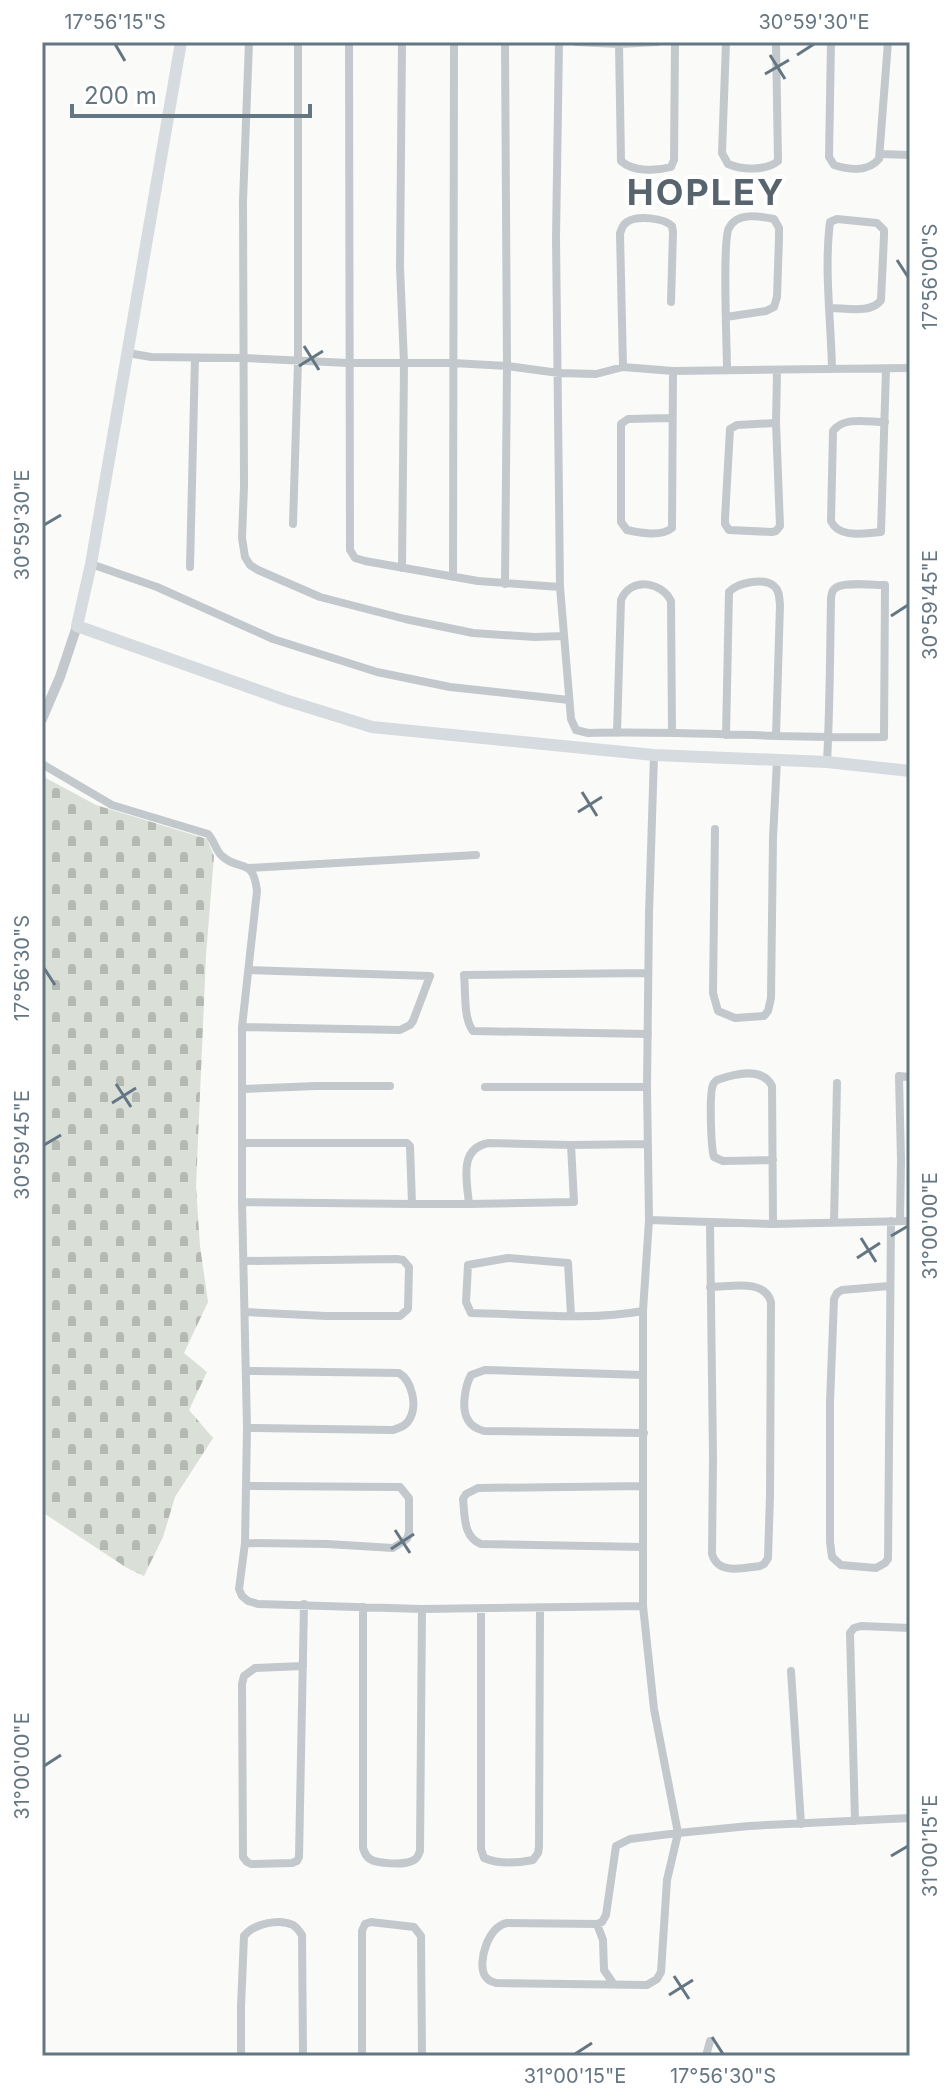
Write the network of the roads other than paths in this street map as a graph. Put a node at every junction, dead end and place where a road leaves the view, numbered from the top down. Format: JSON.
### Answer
{"nodes":[{"id":1,"x":181,"y":42,"type":"edge"},
{"id":2,"x":249,"y":42,"type":"edge"},
{"id":3,"x":298,"y":42,"type":"edge"},
{"id":4,"x":349,"y":42,"type":"edge"},
{"id":5,"x":402,"y":42,"type":"edge"},
{"id":6,"x":454,"y":42,"type":"edge"},
{"id":7,"x":505,"y":42,"type":"edge"},
{"id":8,"x":559,"y":42,"type":"edge"},
{"id":9,"x":576,"y":42,"type":"edge"},
{"id":10,"x":657,"y":42,"type":"edge"},
{"id":11,"x":675,"y":42,"type":"edge"},
{"id":12,"x":726,"y":42,"type":"edge"},
{"id":13,"x":776,"y":42,"type":"edge"},
{"id":14,"x":831,"y":42,"type":"edge"},
{"id":15,"x":888,"y":42,"type":"edge"},
{"id":16,"x":619,"y":44,"type":"edge"},
{"id":17,"x":880,"y":154,"type":"junction"},
{"id":18,"x":910,"y":155,"type":"edge"},
{"id":19,"x":671,"y":302,"type":"dead end"},
{"id":20,"x":830,"y":308,"type":"junction"},
{"id":21,"x":726,"y":317,"type":"junction"},
{"id":22,"x":128,"y":353,"type":"junction"},
{"id":23,"x":195,"y":358,"type":"junction"},
{"id":24,"x":243,"y":358,"type":"junction"},
{"id":25,"x":298,"y":361,"type":"junction"},
{"id":26,"x":348,"y":363,"type":"junction"},
{"id":27,"x":404,"y":363,"type":"junction"},
{"id":28,"x":453,"y":363,"type":"junction"},
{"id":29,"x":507,"y":366,"type":"junction"},
{"id":30,"x":623,"y":367,"type":"junction"},
{"id":31,"x":910,"y":368,"type":"edge"},
{"id":32,"x":832,"y":369,"type":"junction"},
{"id":33,"x":886,"y":369,"type":"junction"},
{"id":34,"x":727,"y":370,"type":"junction"},
{"id":35,"x":673,"y":371,"type":"junction"},
{"id":36,"x":777,"y":371,"type":"junction"},
{"id":37,"x":559,"y":373,"type":"junction"},
{"id":38,"x":672,"y":418,"type":"junction"},
{"id":39,"x":885,"y":422,"type":"junction"},
{"id":40,"x":776,"y":423,"type":"junction"},
{"id":41,"x":293,"y":524,"type":"dead end"},
{"id":42,"x":91,"y":564,"type":"junction"},
{"id":43,"x":190,"y":567,"type":"dead end"},
{"id":44,"x":402,"y":568,"type":"junction"},
{"id":45,"x":453,"y":577,"type":"junction"},
{"id":46,"x":505,"y":584,"type":"junction"},
{"id":47,"x":560,"y":587,"type":"junction"},
{"id":48,"x":77,"y":626,"type":"junction"},
{"id":49,"x":564,"y":636,"type":"junction"},
{"id":50,"x":569,"y":700,"type":"junction"},
{"id":51,"x":42,"y":719,"type":"edge"},
{"id":52,"x":617,"y":733,"type":"junction"},
{"id":53,"x":672,"y":733,"type":"junction"},
{"id":54,"x":726,"y":735,"type":"junction"},
{"id":55,"x":776,"y":736,"type":"junction"},
{"id":56,"x":828,"y":738,"type":"junction"},
{"id":57,"x":654,"y":755,"type":"junction"},
{"id":58,"x":777,"y":760,"type":"junction"},
{"id":59,"x":827,"y":762,"type":"junction"},
{"id":60,"x":42,"y":764,"type":"edge"},
{"id":61,"x":910,"y":771,"type":"edge"},
{"id":62,"x":715,"y":829,"type":"dead end"},
{"id":63,"x":476,"y":855,"type":"dead end"},
{"id":64,"x":248,"y":868,"type":"junction"},
{"id":65,"x":249,"y":970,"type":"junction"},
{"id":66,"x":648,"y":973,"type":"junction"},
{"id":67,"x":242,"y":1027,"type":"junction"},
{"id":68,"x":648,"y":1034,"type":"junction"},
{"id":69,"x":910,"y":1077,"type":"edge"},
{"id":70,"x":837,"y":1083,"type":"dead end"},
{"id":71,"x":390,"y":1086,"type":"dead end"},
{"id":72,"x":485,"y":1087,"type":"dead end"},
{"id":73,"x":647,"y":1087,"type":"junction"},
{"id":74,"x":243,"y":1089,"type":"junction"},
{"id":75,"x":243,"y":1143,"type":"junction"},
{"id":76,"x":648,"y":1144,"type":"junction"},
{"id":77,"x":571,"y":1145,"type":"junction"},
{"id":78,"x":773,"y":1160,"type":"junction"},
{"id":79,"x":906,"y":1161,"type":"edge"},
{"id":80,"x":242,"y":1202,"type":"junction"},
{"id":81,"x":412,"y":1204,"type":"junction"},
{"id":82,"x":469,"y":1204,"type":"junction"},
{"id":83,"x":649,"y":1220,"type":"junction"},
{"id":84,"x":900,"y":1221,"type":"edge"},
{"id":85,"x":834,"y":1222,"type":"junction"},
{"id":86,"x":710,"y":1223,"type":"junction"},
{"id":87,"x":773,"y":1224,"type":"junction"},
{"id":88,"x":245,"y":1261,"type":"junction"},
{"id":89,"x":889,"y":1286,"type":"junction"},
{"id":90,"x":710,"y":1287,"type":"junction"},
{"id":91,"x":643,"y":1311,"type":"junction"},
{"id":92,"x":245,"y":1312,"type":"junction"},
{"id":93,"x":571,"y":1315,"type":"junction"},
{"id":94,"x":247,"y":1371,"type":"junction"},
{"id":95,"x":643,"y":1375,"type":"junction"},
{"id":96,"x":247,"y":1428,"type":"junction"},
{"id":97,"x":644,"y":1433,"type":"junction"},
{"id":98,"x":247,"y":1486,"type":"junction"},
{"id":99,"x":642,"y":1486,"type":"junction"},
{"id":100,"x":245,"y":1543,"type":"junction"},
{"id":101,"x":643,"y":1547,"type":"junction"},
{"id":102,"x":304,"y":1604,"type":"junction"},
{"id":103,"x":643,"y":1606,"type":"junction"},
{"id":104,"x":363,"y":1607,"type":"junction"},
{"id":105,"x":540,"y":1608,"type":"junction"},
{"id":106,"x":422,"y":1609,"type":"junction"},
{"id":107,"x":481,"y":1609,"type":"junction"},
{"id":108,"x":910,"y":1628,"type":"edge"},
{"id":109,"x":303,"y":1666,"type":"junction"},
{"id":110,"x":791,"y":1671,"type":"dead end"},
{"id":111,"x":910,"y":1818,"type":"edge"},
{"id":112,"x":855,"y":1821,"type":"junction"},
{"id":113,"x":801,"y":1824,"type":"junction"},
{"id":114,"x":678,"y":1833,"type":"junction"},
{"id":115,"x":597,"y":1924,"type":"junction"},
{"id":116,"x":613,"y":1983,"type":"junction"},
{"id":117,"x":710,"y":2041,"type":"dead end"},
{"id":118,"x":241,"y":2056,"type":"edge"},
{"id":119,"x":303,"y":2056,"type":"edge"},
{"id":120,"x":362,"y":2056,"type":"edge"},
{"id":121,"x":422,"y":2056,"type":"edge"},
{"id":122,"x":706,"y":2056,"type":"edge"}],
"edges":[{"from":1,"to":22,"type":"main road"},
{"from":2,"to":24,"type":"street"},
{"from":3,"to":25,"type":"street"},
{"from":4,"to":26,"type":"street"},
{"from":5,"to":27,"type":"street"},
{"from":6,"to":28,"type":"street"},
{"from":7,"to":29,"type":"street"},
{"from":8,"to":37,"type":"street"},
{"from":9,"to":16,"type":"street"},
{"from":10,"to":16,"type":"street"},
{"from":11,"to":16,"type":"street"},
{"from":12,"to":13,"type":"street"},
{"from":14,"to":17,"type":"street"},
{"from":15,"to":17,"type":"street"},
{"from":17,"to":18,"type":"street"},
{"from":19,"to":30,"type":"street"},
{"from":20,"to":20,"type":"street"},
{"from":20,"to":32,"type":"street"},
{"from":21,"to":21,"type":"street"},
{"from":21,"to":34,"type":"street"},
{"from":22,"to":23,"type":"street"},
{"from":22,"to":42,"type":"main road"},
{"from":23,"to":24,"type":"street"},
{"from":23,"to":43,"type":"street"},
{"from":24,"to":25,"type":"street"},
{"from":24,"to":49,"type":"street"},
{"from":25,"to":26,"type":"street"},
{"from":25,"to":41,"type":"street"},
{"from":26,"to":27,"type":"street"},
{"from":26,"to":44,"type":"street"},
{"from":27,"to":28,"type":"street"},
{"from":27,"to":44,"type":"street"},
{"from":28,"to":29,"type":"street"},
{"from":28,"to":45,"type":"street"},
{"from":29,"to":37,"type":"street"},
{"from":29,"to":46,"type":"street"},
{"from":30,"to":35,"type":"street"},
{"from":30,"to":37,"type":"street"},
{"from":31,"to":33,"type":"street"},
{"from":32,"to":33,"type":"street"},
{"from":32,"to":36,"type":"street"},
{"from":33,"to":39,"type":"street"},
{"from":34,"to":35,"type":"street"},
{"from":34,"to":36,"type":"street"},
{"from":35,"to":38,"type":"street"},
{"from":36,"to":40,"type":"street"},
{"from":37,"to":47,"type":"street"},
{"from":38,"to":38,"type":"street"},
{"from":39,"to":39,"type":"street"},
{"from":40,"to":40,"type":"street"},
{"from":42,"to":48,"type":"main road"},
{"from":42,"to":50,"type":"street"},
{"from":44,"to":45,"type":"street"},
{"from":45,"to":46,"type":"street"},
{"from":46,"to":47,"type":"street"},
{"from":47,"to":49,"type":"street"},
{"from":48,"to":51,"type":"street"},
{"from":48,"to":57,"type":"main road"},
{"from":49,"to":50,"type":"street"},
{"from":50,"to":52,"type":"street"},
{"from":52,"to":53,"type":"street"},
{"from":52,"to":53,"type":"street"},
{"from":53,"to":54,"type":"street"},
{"from":54,"to":55,"type":"street"},
{"from":54,"to":55,"type":"street"},
{"from":55,"to":56,"type":"street"},
{"from":56,"to":56,"type":"street"},
{"from":56,"to":59,"type":"street"},
{"from":57,"to":58,"type":"main road"},
{"from":57,"to":66,"type":"street"},
{"from":58,"to":59,"type":"main road"},
{"from":58,"to":62,"type":"street"},
{"from":59,"to":61,"type":"main road"},
{"from":60,"to":64,"type":"street"},
{"from":63,"to":64,"type":"street"},
{"from":64,"to":65,"type":"street"},
{"from":65,"to":67,"type":"street"},
{"from":65,"to":67,"type":"street"},
{"from":66,"to":68,"type":"street"},
{"from":66,"to":68,"type":"street"},
{"from":67,"to":74,"type":"street"},
{"from":68,"to":73,"type":"street"},
{"from":69,"to":79,"type":"street"},
{"from":70,"to":85,"type":"street"},
{"from":71,"to":74,"type":"street"},
{"from":72,"to":73,"type":"street"},
{"from":73,"to":76,"type":"street"},
{"from":74,"to":75,"type":"street"},
{"from":75,"to":80,"type":"street"},
{"from":75,"to":81,"type":"street"},
{"from":76,"to":77,"type":"street"},
{"from":76,"to":83,"type":"street"},
{"from":77,"to":82,"type":"street"},
{"from":77,"to":82,"type":"street"},
{"from":78,"to":78,"type":"street"},
{"from":78,"to":87,"type":"street"},
{"from":79,"to":84,"type":"street"},
{"from":80,"to":81,"type":"street"},
{"from":80,"to":88,"type":"street"},
{"from":81,"to":82,"type":"street"},
{"from":83,"to":86,"type":"street"},
{"from":83,"to":91,"type":"street"},
{"from":84,"to":85,"type":"street"},
{"from":84,"to":89,"type":"street"},
{"from":85,"to":87,"type":"street"},
{"from":86,"to":87,"type":"street"},
{"from":86,"to":90,"type":"street"},
{"from":88,"to":92,"type":"street"},
{"from":88,"to":92,"type":"street"},
{"from":89,"to":89,"type":"street"},
{"from":90,"to":90,"type":"street"},
{"from":91,"to":93,"type":"street"},
{"from":91,"to":95,"type":"street"},
{"from":92,"to":94,"type":"street"},
{"from":93,"to":93,"type":"street"},
{"from":94,"to":96,"type":"street"},
{"from":94,"to":96,"type":"street"},
{"from":95,"to":97,"type":"street"},
{"from":95,"to":97,"type":"street"},
{"from":96,"to":98,"type":"street"},
{"from":97,"to":99,"type":"street"},
{"from":98,"to":100,"type":"street"},
{"from":98,"to":100,"type":"street"},
{"from":99,"to":101,"type":"street"},
{"from":99,"to":101,"type":"street"},
{"from":100,"to":102,"type":"street"},
{"from":101,"to":103,"type":"street"},
{"from":102,"to":104,"type":"street"},
{"from":102,"to":109,"type":"street"},
{"from":103,"to":105,"type":"street"},
{"from":103,"to":114,"type":"street"},
{"from":104,"to":106,"type":"street"},
{"from":104,"to":106,"type":"street"},
{"from":105,"to":107,"type":"street"},
{"from":105,"to":107,"type":"street"},
{"from":106,"to":107,"type":"street"},
{"from":108,"to":112,"type":"street"},
{"from":109,"to":109,"type":"street"},
{"from":110,"to":113,"type":"street"},
{"from":111,"to":112,"type":"street"},
{"from":112,"to":113,"type":"street"},
{"from":113,"to":114,"type":"street"},
{"from":114,"to":115,"type":"street"},
{"from":114,"to":116,"type":"street"},
{"from":115,"to":116,"type":"street"},
{"from":115,"to":116,"type":"street"},
{"from":117,"to":122,"type":"street"},
{"from":118,"to":119,"type":"street"},
{"from":120,"to":121,"type":"street"}]}
